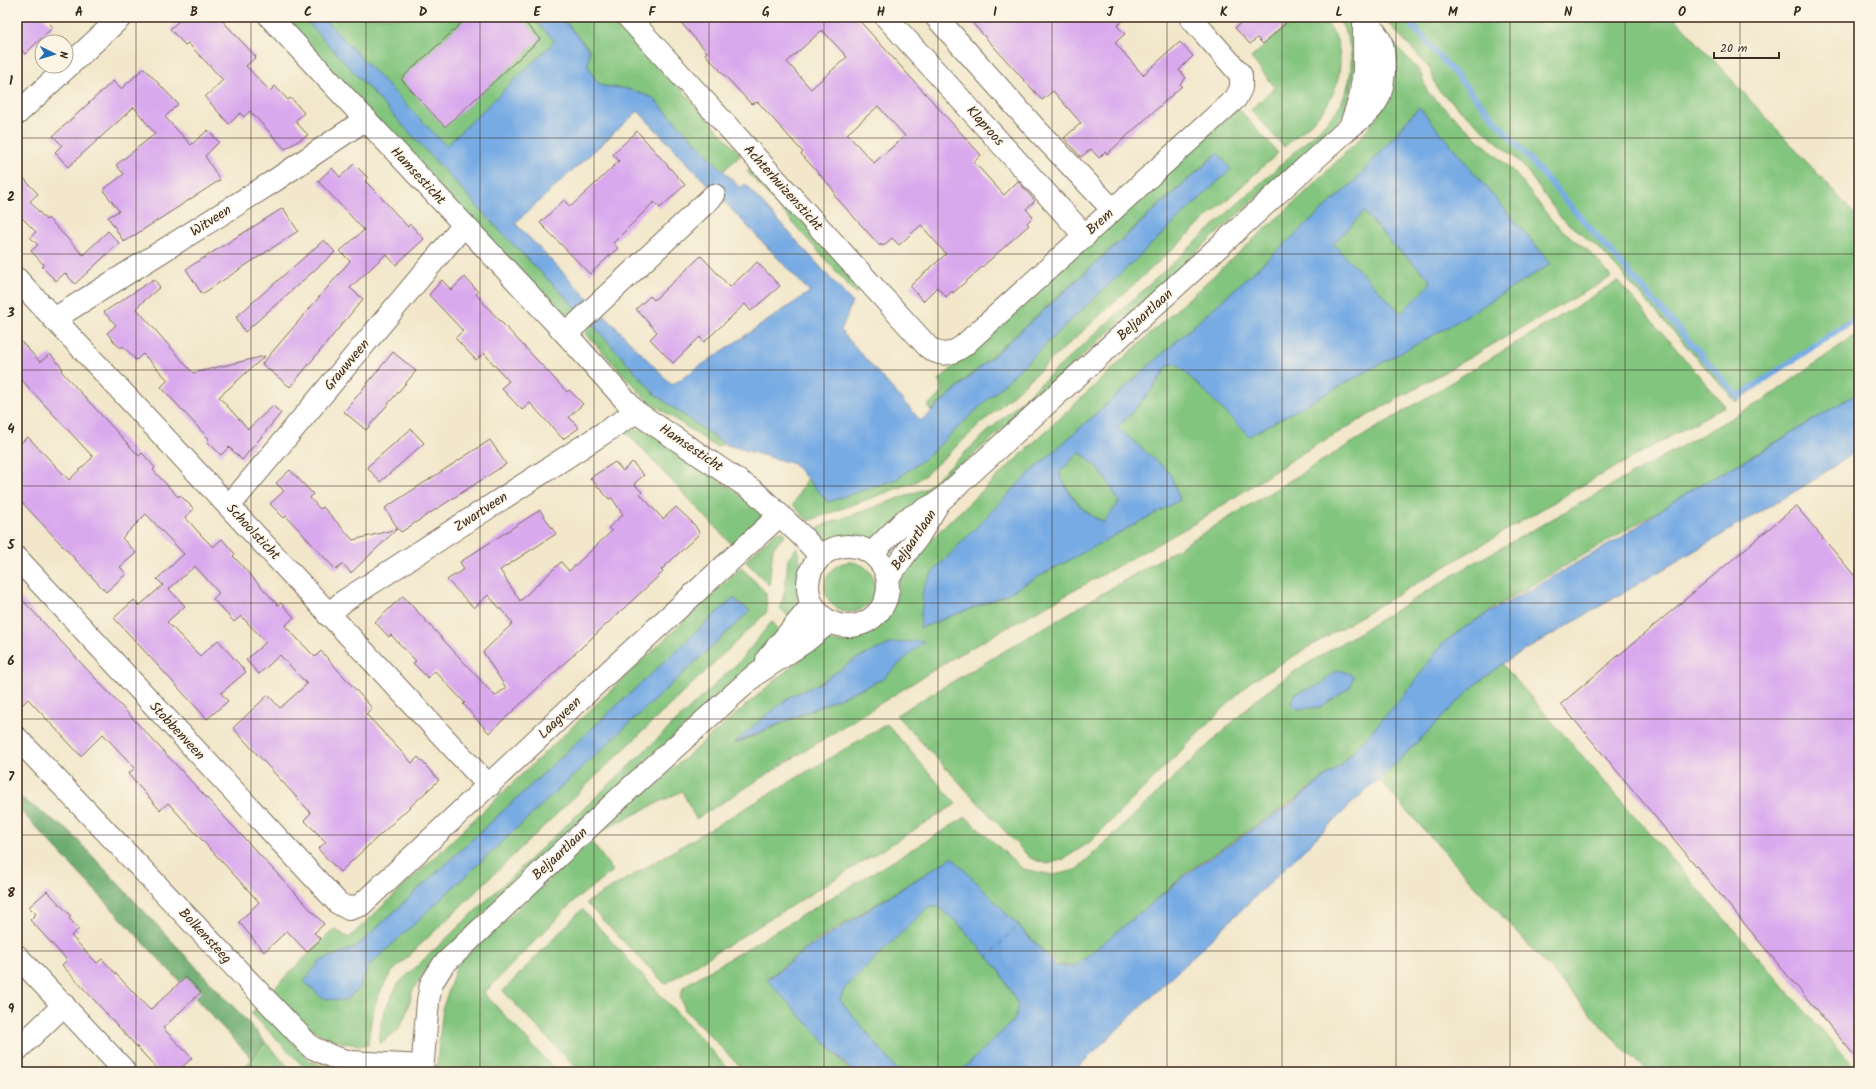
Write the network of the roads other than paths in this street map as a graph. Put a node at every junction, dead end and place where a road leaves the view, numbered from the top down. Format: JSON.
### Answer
{"nodes":[{"id":1,"x":121,"y":17,"type":"edge"},
{"id":2,"x":270,"y":17,"type":"edge"},
{"id":3,"x":628,"y":17,"type":"edge"},
{"id":4,"x":886,"y":17,"type":"edge"},
{"id":5,"x":936,"y":17,"type":"edge"},
{"id":6,"x":1190,"y":17,"type":"edge"},
{"id":7,"x":1364,"y":17,"type":"edge"},
{"id":8,"x":17,"y":114,"type":"edge"},
{"id":9,"x":366,"y":119,"type":"junction"},
{"id":10,"x":714,"y":195,"type":"dead end"},
{"id":11,"x":1113,"y":210,"type":"junction"},
{"id":12,"x":464,"y":225,"type":"junction"},
{"id":13,"x":1085,"y":236,"type":"junction"},
{"id":14,"x":17,"y":279,"type":"edge"},
{"id":15,"x":54,"y":319,"type":"junction"},
{"id":16,"x":572,"y":329,"type":"junction"},
{"id":17,"x":941,"y":355,"type":"joint"},
{"id":18,"x":636,"y":412,"type":"junction"},
{"id":19,"x":939,"y":502,"type":"junction"},
{"id":20,"x":229,"y":506,"type":"junction"},
{"id":21,"x":780,"y":515,"type":"junction"},
{"id":22,"x":872,"y":553,"type":"junction"},
{"id":23,"x":820,"y":556,"type":"junction"},
{"id":24,"x":17,"y":558,"type":"edge"},
{"id":25,"x":888,"y":578,"type":"junction"},
{"id":26,"x":812,"y":604,"type":"junction"},
{"id":27,"x":328,"y":615,"type":"junction"},
{"id":28,"x":829,"y":622,"type":"junction"},
{"id":29,"x":756,"y":674,"type":"junction"},
{"id":30,"x":17,"y":738,"type":"edge"},
{"id":31,"x":489,"y":786,"type":"junction"},
{"id":32,"x":338,"y":903,"type":"joint"},
{"id":33,"x":17,"y":956,"type":"edge"},
{"id":34,"x":64,"y":1005,"type":"junction"},
{"id":35,"x":17,"y":1050,"type":"edge"},
{"id":36,"x":123,"y":1069,"type":"dead end"},
{"id":37,"x":422,"y":1069,"type":"edge"}],
"edges":[{"from":1,"to":8,"type":"street"},
{"from":2,"to":9,"type":"street","name":"Hamsesticht"},
{"from":3,"to":17,"type":"street","name":"Achterhuizensticht"},
{"from":4,"to":13,"type":"street","name":"Klaproos"},
{"from":5,"to":11,"type":"street"},
{"from":6,"to":11,"type":"street","name":"Brem"},
{"from":7,"to":19,"type":"street","name":"Beljaartlaan"},
{"from":9,"to":12,"type":"street","name":"Hamsesticht"},
{"from":9,"to":15,"type":"street","name":"Witveen"},
{"from":10,"to":16,"type":"street"},
{"from":11,"to":13,"type":"street","name":"Brem"},
{"from":12,"to":16,"type":"street","name":"Hamsesticht"},
{"from":12,"to":20,"type":"street","name":"Grauwveen"},
{"from":13,"to":17,"type":"street","name":"Brem"},
{"from":14,"to":15,"type":"street","name":"Schoolsticht"},
{"from":15,"to":20,"type":"street","name":"Schoolsticht"},
{"from":16,"to":18,"type":"street","name":"Hamsesticht"},
{"from":18,"to":21,"type":"street","name":"Hamsesticht"},
{"from":18,"to":27,"type":"street","name":"Zwartveen"},
{"from":19,"to":22,"type":"street","name":"Beljaartlaan"},
{"from":19,"to":25,"type":"street","name":"Beljaartlaan"},
{"from":20,"to":27,"type":"street","name":"Schoolsticht"},
{"from":21,"to":23,"type":"street","name":"Hamsesticht"},
{"from":21,"to":31,"type":"street","name":"Laagveen"},
{"from":22,"to":23,"type":"street"},
{"from":22,"to":25,"type":"street"},
{"from":23,"to":26,"type":"street"},
{"from":24,"to":32,"type":"street","name":"Stobbenveen"},
{"from":25,"to":28,"type":"street"},
{"from":26,"to":28,"type":"street"},
{"from":26,"to":29,"type":"street","name":"Beljaartlaan"},
{"from":27,"to":31,"type":"street","name":"Schoolsticht"},
{"from":28,"to":29,"type":"street","name":"Beljaartlaan"},
{"from":29,"to":37,"type":"street","name":"Beljaartlaan"},
{"from":30,"to":37,"type":"street","name":"Bolkensteeg"},
{"from":31,"to":32,"type":"street","name":"Laagveen"},
{"from":33,"to":34,"type":"street"},
{"from":34,"to":35,"type":"street"},
{"from":34,"to":36,"type":"street"}]}
